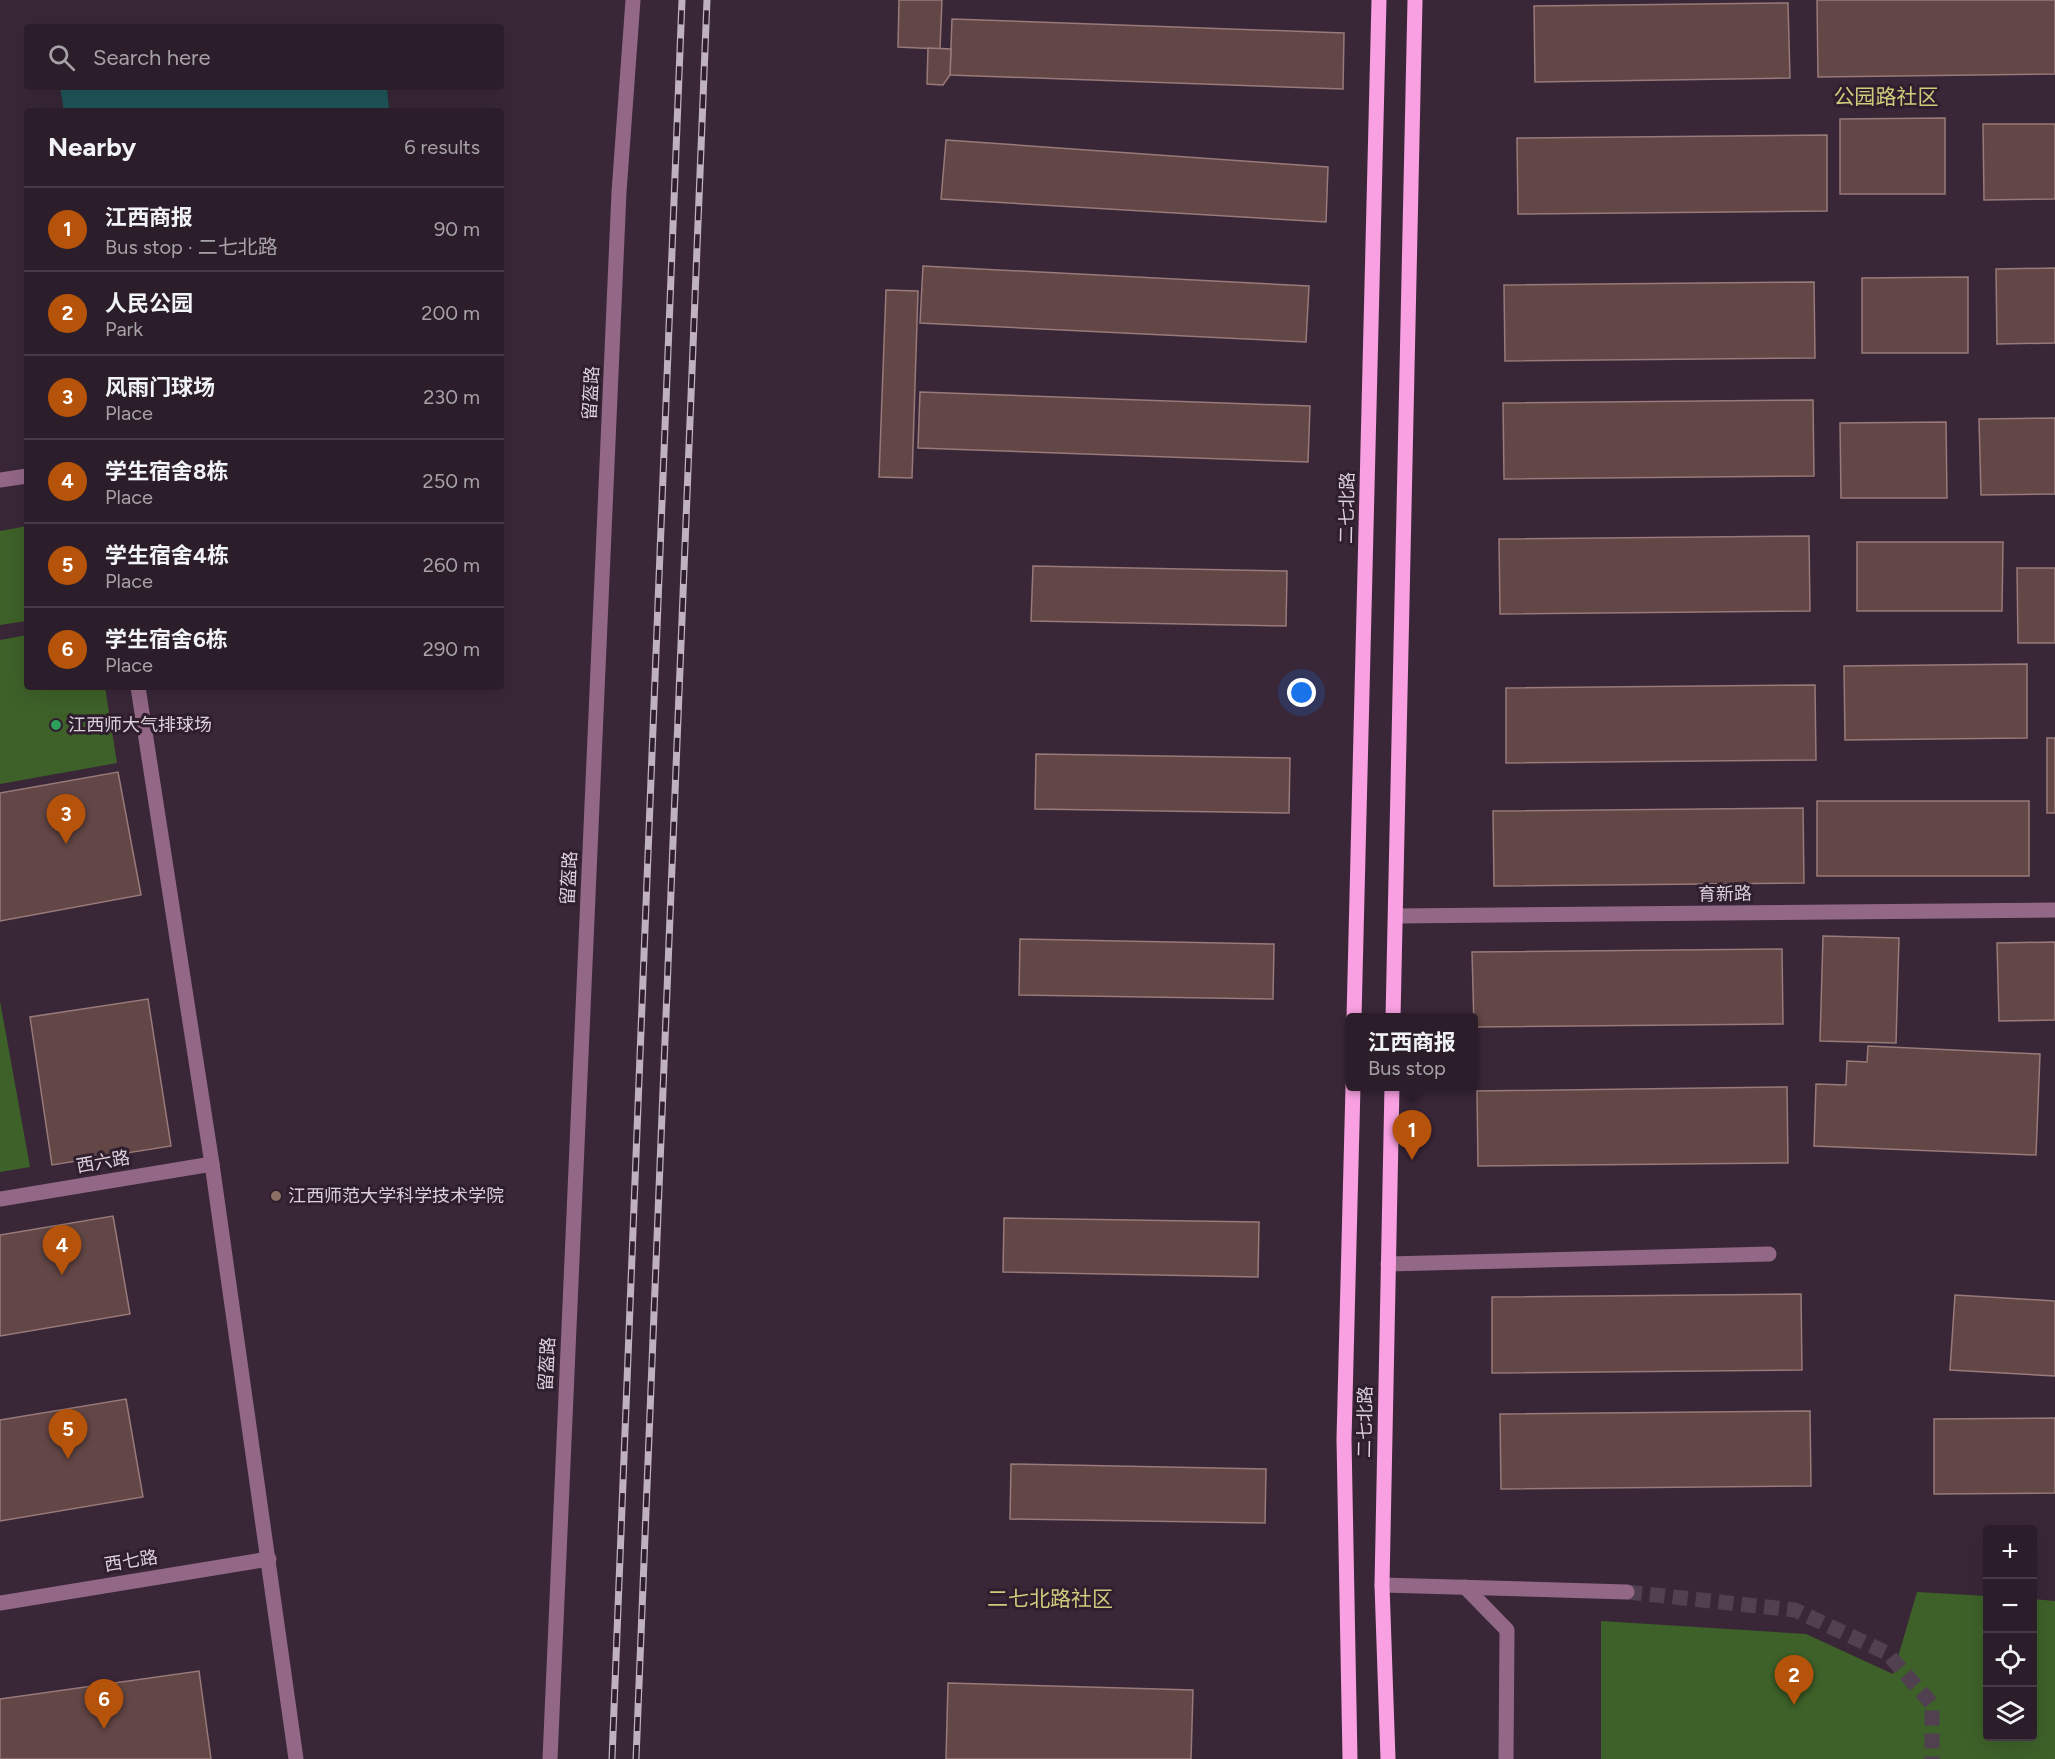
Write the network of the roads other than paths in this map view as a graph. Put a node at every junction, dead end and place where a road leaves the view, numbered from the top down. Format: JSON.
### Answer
{"nodes":[{"id":1,"x":633,"y":0,"type":"edge"},
{"id":2,"x":1379,"y":0,"type":"edge"},
{"id":3,"x":1415,"y":0,"type":"edge"},
{"id":4,"x":24,"y":476,"type":"edge"},
{"id":5,"x":0,"y":480,"type":"edge"},
{"id":6,"x":138,"y":690,"type":"edge"},
{"id":7,"x":2055,"y":910,"type":"edge"},
{"id":8,"x":1396,"y":916,"type":"junction"},
{"id":9,"x":1354,"y":1013,"type":"edge"},
{"id":10,"x":1394,"y":1013,"type":"edge"},
{"id":11,"x":1353,"y":1091,"type":"edge"},
{"id":12,"x":1392,"y":1091,"type":"edge"},
{"id":13,"x":212,"y":1164,"type":"junction"},
{"id":14,"x":0,"y":1199,"type":"edge"},
{"id":15,"x":1769,"y":1254,"type":"dead end"},
{"id":16,"x":1388,"y":1264,"type":"junction"},
{"id":17,"x":268,"y":1559,"type":"junction"},
{"id":18,"x":1382,"y":1585,"type":"junction"},
{"id":19,"x":1465,"y":1587,"type":"junction"},
{"id":20,"x":1627,"y":1592,"type":"tunnel mouth"},
{"id":21,"x":0,"y":1603,"type":"edge"},
{"id":22,"x":296,"y":1759,"type":"edge"},
{"id":23,"x":550,"y":1759,"type":"edge"},
{"id":24,"x":1350,"y":1759,"type":"edge"},
{"id":25,"x":1388,"y":1759,"type":"edge"},
{"id":26,"x":1506,"y":1759,"type":"edge"}],
"edges":[{"from":1,"to":23,"type":"street","name":"留盔路"},
{"from":2,"to":9,"type":"main road","name":"二七北路"},
{"from":3,"to":8,"type":"main road"},
{"from":4,"to":5,"type":"street"},
{"from":6,"to":13,"type":"street"},
{"from":7,"to":8,"type":"street","name":"育新路"},
{"from":8,"to":10,"type":"main road"},
{"from":11,"to":24,"type":"main road","name":"二七北路"},
{"from":12,"to":16,"type":"main road","name":"二七北路"},
{"from":13,"to":14,"type":"street","name":"西六路"},
{"from":13,"to":17,"type":"street"},
{"from":15,"to":16,"type":"street"},
{"from":16,"to":18,"type":"main road","name":"二七北路"},
{"from":17,"to":21,"type":"street","name":"西七路"},
{"from":17,"to":22,"type":"street"},
{"from":18,"to":19,"type":"street"},
{"from":18,"to":25,"type":"main road","name":"二七北路"},
{"from":19,"to":20,"type":"street"},
{"from":19,"to":26,"type":"street"}]}
